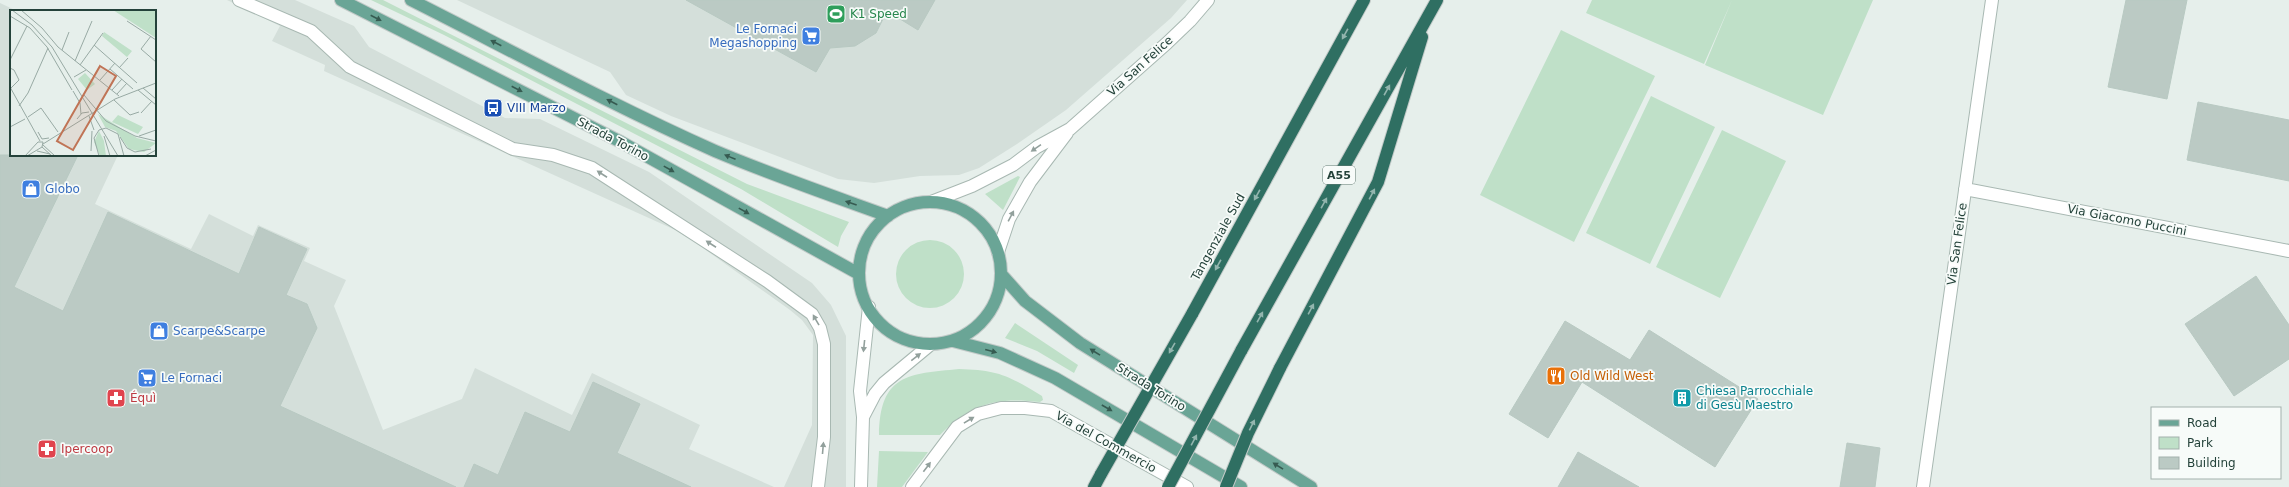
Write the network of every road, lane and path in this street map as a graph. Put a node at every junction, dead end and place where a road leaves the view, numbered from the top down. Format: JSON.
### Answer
{"nodes":[{"id":1,"x":239,"y":0,"type":"edge"},
{"id":2,"x":341,"y":0,"type":"edge"},
{"id":3,"x":411,"y":0,"type":"edge"},
{"id":4,"x":1208,"y":0,"type":"edge"},
{"id":5,"x":1364,"y":0,"type":"edge"},
{"id":6,"x":1437,"y":0,"type":"edge"},
{"id":7,"x":1992,"y":0,"type":"edge"},
{"id":8,"x":1429,"y":15,"type":"junction"},
{"id":9,"x":1070,"y":129,"type":"junction"},
{"id":10,"x":1965,"y":189,"type":"junction"},
{"id":11,"x":931,"y":202,"type":"junction"},
{"id":12,"x":888,"y":216,"type":"junction"},
{"id":13,"x":2289,"y":251,"type":"edge"},
{"id":14,"x":998,"y":252,"type":"junction"},
{"id":15,"x":859,"y":274,"type":"junction"},
{"id":16,"x":1001,"y":274,"type":"junction"},
{"id":17,"x":868,"y":307,"type":"junction"},
{"id":18,"x":953,"y":341,"type":"junction"},
{"id":19,"x":931,"y":344,"type":"junction"},
{"id":20,"x":863,"y":417,"type":"junction"},
{"id":21,"x":818,"y":487,"type":"edge"},
{"id":22,"x":861,"y":487,"type":"edge"},
{"id":23,"x":912,"y":487,"type":"edge"},
{"id":24,"x":1094,"y":487,"type":"edge"},
{"id":25,"x":1168,"y":487,"type":"edge"},
{"id":26,"x":1187,"y":487,"type":"edge"},
{"id":27,"x":1226,"y":487,"type":"edge"},
{"id":28,"x":1241,"y":487,"type":"edge"},
{"id":29,"x":1311,"y":487,"type":"edge"},
{"id":30,"x":1922,"y":487,"type":"edge"}],
"edges":[{"from":21,"to":1,"type":"street","one_way":true},
{"from":2,"to":15,"type":"main road","name":"Strada Torino","one_way":true},
{"from":12,"to":3,"type":"main road","one_way":true},
{"from":4,"to":9,"type":"street","name":"Via San Felice"},
{"from":5,"to":24,"type":"highway","name":"Tangenziale Sud","one_way":true,"bridge":true},
{"from":6,"to":8,"type":"highway","number":"A55"},
{"from":7,"to":10,"type":"street","name":"Via San Felice"},
{"from":25,"to":8,"type":"highway","number":"A55","one_way":true,"bridge":true},
{"from":27,"to":8,"type":"highway","one_way":true,"bridge":true},
{"from":9,"to":11,"type":"street","name":"Via San Felice","one_way":true},
{"from":14,"to":9,"type":"street","name":"Via San Felice","one_way":true},
{"from":10,"to":13,"type":"street","name":"Via Giacomo Puccini"},
{"from":10,"to":30,"type":"street","name":"Via San Felice"},
{"from":11,"to":12,"type":"main road"},
{"from":11,"to":14,"type":"main road"},
{"from":12,"to":15,"type":"main road"},
{"from":14,"to":16,"type":"main road"},
{"from":15,"to":17,"type":"main road"},
{"from":16,"to":18,"type":"main road"},
{"from":29,"to":16,"type":"main road","name":"Strada Torino","one_way":true},
{"from":17,"to":19,"type":"main road"},
{"from":17,"to":20,"type":"street","one_way":true},
{"from":18,"to":19,"type":"main road"},
{"from":18,"to":28,"type":"main road","one_way":true},
{"from":20,"to":19,"type":"street","one_way":true},
{"from":20,"to":22,"type":"street"},
{"from":23,"to":26,"type":"street","name":"Via del Commercio","one_way":true}]}
